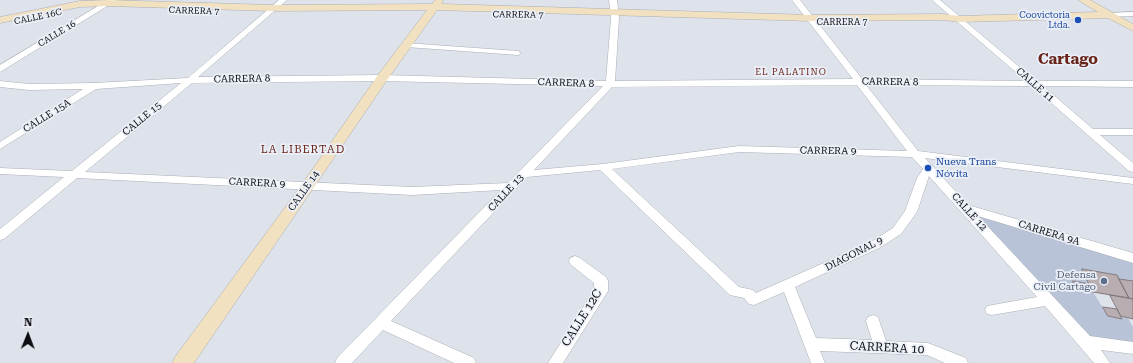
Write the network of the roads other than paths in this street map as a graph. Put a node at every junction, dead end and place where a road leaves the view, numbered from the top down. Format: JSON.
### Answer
{"nodes":[{"id":1,"x":283,"y":0,"type":"edge"},
{"id":2,"x":613,"y":0,"type":"edge"},
{"id":3,"x":796,"y":0,"type":"edge"},
{"id":4,"x":936,"y":0,"type":"edge"},
{"id":5,"x":1083,"y":0,"type":"edge"},
{"id":6,"x":107,"y":4,"type":"edge"},
{"id":7,"x":78,"y":6,"type":"junction"},
{"id":8,"x":435,"y":7,"type":"edge"},
{"id":9,"x":270,"y":11,"type":"junction"},
{"id":10,"x":1133,"y":14,"type":"edge"},
{"id":11,"x":614,"y":15,"type":"junction"},
{"id":12,"x":1108,"y":15,"type":"junction"},
{"id":13,"x":960,"y":19,"type":"junction"},
{"id":14,"x":0,"y":20,"type":"edge"},
{"id":15,"x":813,"y":20,"type":"junction"},
{"id":16,"x":0,"y":25,"type":"edge"},
{"id":17,"x":1133,"y":28,"type":"edge"},
{"id":18,"x":1133,"y":34,"type":"edge"},
{"id":19,"x":406,"y":45,"type":"junction"},
{"id":20,"x":518,"y":53,"type":"dead end"},
{"id":21,"x":0,"y":69,"type":"edge"},
{"id":22,"x":382,"y":78,"type":"junction"},
{"id":23,"x":190,"y":80,"type":"junction"},
{"id":24,"x":859,"y":82,"type":"junction"},
{"id":25,"x":0,"y":84,"type":"edge"},
{"id":26,"x":610,"y":84,"type":"junction"},
{"id":27,"x":1033,"y":84,"type":"junction"},
{"id":28,"x":1133,"y":84,"type":"edge"},
{"id":29,"x":94,"y":86,"type":"junction"},
{"id":30,"x":1090,"y":132,"type":"junction"},
{"id":31,"x":1133,"y":132,"type":"edge"},
{"id":32,"x":0,"y":146,"type":"edge"},
{"id":33,"x":914,"y":154,"type":"junction"},
{"id":34,"x":603,"y":167,"type":"junction"},
{"id":35,"x":929,"y":169,"type":"junction"},
{"id":36,"x":1133,"y":169,"type":"edge"},
{"id":37,"x":0,"y":170,"type":"edge"},
{"id":38,"x":75,"y":174,"type":"junction"},
{"id":39,"x":523,"y":174,"type":"junction"},
{"id":40,"x":1133,"y":181,"type":"edge"},
{"id":41,"x":308,"y":186,"type":"junction"},
{"id":42,"x":514,"y":186,"type":"junction"},
{"id":43,"x":965,"y":208,"type":"junction"},
{"id":44,"x":0,"y":236,"type":"edge"},
{"id":45,"x":1133,"y":258,"type":"edge"},
{"id":46,"x":575,"y":261,"type":"dead end"},
{"id":47,"x":788,"y":286,"type":"junction"},
{"id":48,"x":1048,"y":300,"type":"junction"},
{"id":49,"x":992,"y":310,"type":"dead end"},
{"id":50,"x":873,"y":321,"type":"dead end"},
{"id":51,"x":380,"y":322,"type":"junction"},
{"id":52,"x":1086,"y":342,"type":"junction"},
{"id":53,"x":810,"y":344,"type":"junction"},
{"id":54,"x":881,"y":347,"type":"junction"},
{"id":55,"x":1133,"y":348,"type":"edge"},
{"id":56,"x":182,"y":363,"type":"edge"},
{"id":57,"x":342,"y":363,"type":"edge"},
{"id":58,"x":469,"y":363,"type":"edge"},
{"id":59,"x":555,"y":363,"type":"edge"},
{"id":60,"x":818,"y":363,"type":"edge"},
{"id":61,"x":962,"y":363,"type":"edge"},
{"id":62,"x":1103,"y":363,"type":"edge"}],
"edges":[{"from":1,"to":9,"type":"street","name":"CALLE 15"},
{"from":2,"to":11,"type":"street"},
{"from":3,"to":15,"type":"street","name":"CALLE 12"},
{"from":4,"to":13,"type":"street","name":"CALLE 11"},
{"from":5,"to":12,"type":"main road"},
{"from":6,"to":7,"type":"main road","name":"CARRERA 7"},
{"from":6,"to":9,"type":"main road","name":"CARRERA 7"},
{"from":6,"to":21,"type":"street","name":"CALLE 16"},
{"from":7,"to":14,"type":"main road","name":"CALLE 16C"},
{"from":7,"to":16,"type":"main road","name":"CALLE 16C"},
{"from":8,"to":9,"type":"main road","name":"CARRERA 7"},
{"from":8,"to":11,"type":"main road","name":"CARRERA 7"},
{"from":8,"to":19,"type":"main road","name":"CALLE 14"},
{"from":9,"to":23,"type":"street","name":"CALLE 15"},
{"from":10,"to":12,"type":"street","name":"CARRERA 7"},
{"from":11,"to":15,"type":"main road","name":"CARRERA 7"},
{"from":11,"to":26,"type":"street"},
{"from":12,"to":13,"type":"main road","name":"CARRERA 7"},
{"from":12,"to":17,"type":"main road"},
{"from":12,"to":18,"type":"main road"},
{"from":13,"to":15,"type":"main road","name":"CARRERA 7"},
{"from":13,"to":27,"type":"street","name":"CALLE 11"},
{"from":15,"to":24,"type":"street","name":"CALLE 12"},
{"from":19,"to":20,"type":"lane"},
{"from":19,"to":22,"type":"main road","name":"CALLE 14"},
{"from":22,"to":23,"type":"street","name":"CARRERA 8"},
{"from":22,"to":26,"type":"street","name":"CARRERA 8"},
{"from":22,"to":41,"type":"main road","name":"CALLE 14"},
{"from":23,"to":29,"type":"street","name":"CARRERA 8"},
{"from":23,"to":38,"type":"street","name":"CALLE 15"},
{"from":24,"to":26,"type":"street","name":"CARRERA 8"},
{"from":24,"to":27,"type":"street","name":"CARRERA 8"},
{"from":24,"to":33,"type":"street","name":"CALLE 12"},
{"from":25,"to":29,"type":"street","name":"CARRERA 8"},
{"from":26,"to":39,"type":"street","name":"CALLE 13"},
{"from":27,"to":28,"type":"street","name":"CARRERA 8"},
{"from":27,"to":30,"type":"street","name":"CALLE 11"},
{"from":29,"to":32,"type":"street","name":"CALLE 15A"},
{"from":30,"to":31,"type":"street"},
{"from":30,"to":36,"type":"street","name":"CALLE 11"},
{"from":33,"to":34,"type":"street","name":"CARRERA 9"},
{"from":33,"to":35,"type":"street","name":"CALLE 12"},
{"from":33,"to":40,"type":"street","name":"CARRERA 9"},
{"from":34,"to":39,"type":"street","name":"CARRERA 9"},
{"from":34,"to":47,"type":"street","name":"DIAGONAL 9"},
{"from":35,"to":43,"type":"street","name":"CALLE 12"},
{"from":35,"to":47,"type":"street","name":"DIAGONAL 9"},
{"from":37,"to":38,"type":"street","name":"CARRERA 9"},
{"from":38,"to":41,"type":"street","name":"CARRERA 9"},
{"from":38,"to":44,"type":"street","name":"CALLE 15"},
{"from":39,"to":42,"type":"street","name":"CALLE 13"},
{"from":41,"to":42,"type":"street","name":"CARRERA 9"},
{"from":41,"to":56,"type":"main road","name":"CALLE 14"},
{"from":42,"to":51,"type":"street","name":"CALLE 13"},
{"from":43,"to":45,"type":"street","name":"CARRERA 9A"},
{"from":43,"to":48,"type":"street","name":"CALLE 12"},
{"from":46,"to":59,"type":"street","name":"CALLE 12C"},
{"from":47,"to":53,"type":"street"},
{"from":48,"to":49,"type":"street"},
{"from":48,"to":52,"type":"street","name":"CALLE 12"},
{"from":50,"to":54,"type":"street"},
{"from":51,"to":57,"type":"street","name":"CALLE 13"},
{"from":51,"to":58,"type":"street"},
{"from":52,"to":55,"type":"street"},
{"from":52,"to":62,"type":"street","name":"CALLE 12"},
{"from":53,"to":54,"type":"street","name":"CARRERA 10"},
{"from":53,"to":60,"type":"street"},
{"from":54,"to":61,"type":"street","name":"CARRERA 10"}]}
